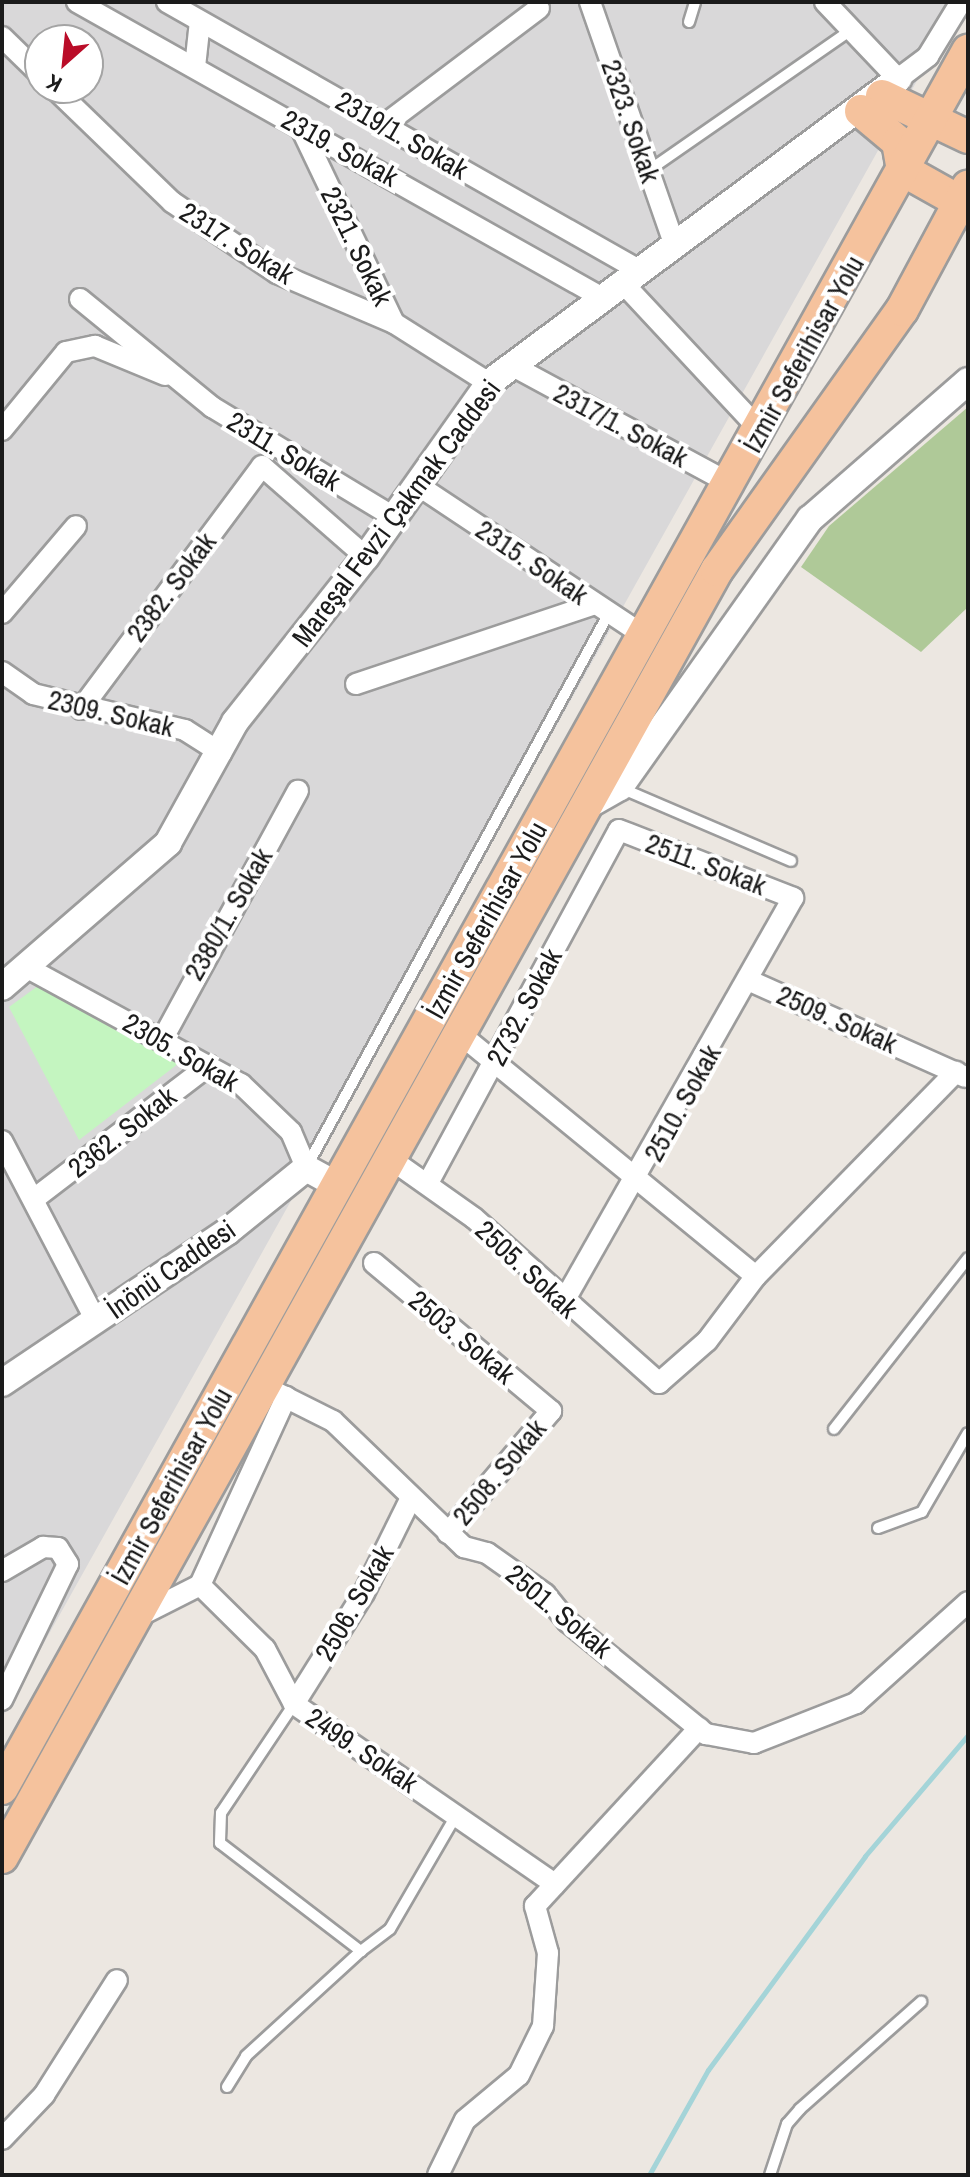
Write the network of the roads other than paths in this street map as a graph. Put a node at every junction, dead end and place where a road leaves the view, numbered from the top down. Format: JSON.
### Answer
{"nodes":[{"id":1,"x":77,"y":2,"type":"edge"},
{"id":2,"x":167,"y":2,"type":"edge"},
{"id":3,"x":590,"y":2,"type":"edge"},
{"id":4,"x":695,"y":2,"type":"edge"},
{"id":5,"x":825,"y":2,"type":"edge"},
{"id":6,"x":961,"y":2,"type":"edge"},
{"id":7,"x":539,"y":8,"type":"dead end"},
{"id":8,"x":200,"y":21,"type":"junction"},
{"id":9,"x":689,"y":22,"type":"dead end"},
{"id":10,"x":851,"y":30,"type":"junction"},
{"id":11,"x":2,"y":37,"type":"edge"},
{"id":12,"x":968,"y":51,"type":"edge"},
{"id":13,"x":24,"y":58,"type":"edge"},
{"id":14,"x":195,"y":67,"type":"junction"},
{"id":15,"x":880,"y":96,"type":"junction"},
{"id":16,"x":71,"y":104,"type":"edge"},
{"id":17,"x":932,"y":117,"type":"junction"},
{"id":18,"x":384,"y":125,"type":"junction"},
{"id":19,"x":300,"y":126,"type":"junction"},
{"id":20,"x":968,"y":137,"type":"edge"},
{"id":21,"x":903,"y":170,"type":"junction"},
{"id":22,"x":648,"y":171,"type":"junction"},
{"id":23,"x":964,"y":195,"type":"edge"},
{"id":24,"x":673,"y":240,"type":"junction"},
{"id":25,"x":620,"y":282,"type":"junction"},
{"id":26,"x":80,"y":299,"type":"dead end"},
{"id":27,"x":394,"y":323,"type":"junction"},
{"id":28,"x":511,"y":365,"type":"junction"},
{"id":29,"x":176,"y":378,"type":"junction"},
{"id":30,"x":968,"y":381,"type":"edge"},
{"id":31,"x":489,"y":383,"type":"junction"},
{"id":32,"x":2,"y":430,"type":"edge"},
{"id":33,"x":761,"y":431,"type":"junction"},
{"id":34,"x":262,"y":466,"type":"joint"},
{"id":35,"x":731,"y":484,"type":"junction"},
{"id":36,"x":419,"y":486,"type":"junction"},
{"id":37,"x":395,"y":518,"type":"junction"},
{"id":38,"x":76,"y":526,"type":"dead end"},
{"id":39,"x":366,"y":557,"type":"junction"},
{"id":40,"x":602,"y":608,"type":"junction"},
{"id":41,"x":2,"y":613,"type":"edge"},
{"id":42,"x":646,"y":637,"type":"junction"},
{"id":43,"x":2,"y":672,"type":"edge"},
{"id":44,"x":356,"y":684,"type":"dead end"},
{"id":45,"x":81,"y":709,"type":"junction"},
{"id":46,"x":221,"y":753,"type":"junction"},
{"id":47,"x":620,"y":787,"type":"junction"},
{"id":48,"x":298,"y":791,"type":"dead end"},
{"id":49,"x":585,"y":807,"type":"junction"},
{"id":50,"x":619,"y":830,"type":"joint"},
{"id":51,"x":791,"y":861,"type":"dead end"},
{"id":52,"x":793,"y":898,"type":"joint"},
{"id":53,"x":26,"y":967,"type":"junction"},
{"id":54,"x":750,"y":981,"type":"junction"},
{"id":55,"x":2,"y":987,"type":"edge"},
{"id":56,"x":460,"y":1034,"type":"junction"},
{"id":57,"x":162,"y":1040,"type":"junction"},
{"id":58,"x":495,"y":1063,"type":"junction"},
{"id":59,"x":209,"y":1065,"type":"junction"},
{"id":60,"x":962,"y":1075,"type":"edge"},
{"id":61,"x":2,"y":1141,"type":"edge"},
{"id":62,"x":392,"y":1160,"type":"junction"},
{"id":63,"x":306,"y":1168,"type":"junction"},
{"id":64,"x":637,"y":1182,"type":"junction"},
{"id":65,"x":428,"y":1183,"type":"junction"},
{"id":66,"x":337,"y":1185,"type":"junction"},
{"id":67,"x":34,"y":1199,"type":"junction"},
{"id":68,"x":968,"y":1258,"type":"edge"},
{"id":69,"x":374,"y":1263,"type":"dead end"},
{"id":70,"x":756,"y":1276,"type":"junction"},
{"id":71,"x":562,"y":1304,"type":"junction"},
{"id":72,"x":96,"y":1321,"type":"junction"},
{"id":73,"x":2,"y":1383,"type":"edge"},
{"id":74,"x":276,"y":1392,"type":"junction"},
{"id":75,"x":551,"y":1411,"type":"joint"},
{"id":76,"x":834,"y":1429,"type":"dead end"},
{"id":77,"x":968,"y":1433,"type":"edge"},
{"id":78,"x":410,"y":1500,"type":"junction"},
{"id":79,"x":878,"y":1528,"type":"dead end"},
{"id":80,"x":448,"y":1533,"type":"junction"},
{"id":81,"x":2,"y":1571,"type":"edge"},
{"id":82,"x":200,"y":1585,"type":"junction"},
{"id":83,"x":968,"y":1602,"type":"edge"},
{"id":84,"x":136,"y":1617,"type":"junction"},
{"id":85,"x":2,"y":1700,"type":"edge"},
{"id":86,"x":294,"y":1704,"type":"junction"},
{"id":87,"x":699,"y":1728,"type":"junction"},
{"id":88,"x":2,"y":1788,"type":"edge"},
{"id":89,"x":457,"y":1814,"type":"junction"},
{"id":90,"x":2,"y":1857,"type":"edge"},
{"id":91,"x":555,"y":1884,"type":"junction"},
{"id":92,"x":361,"y":1951,"type":"junction"},
{"id":93,"x":117,"y":1980,"type":"dead end"},
{"id":94,"x":921,"y":2002,"type":"dead end"},
{"id":95,"x":227,"y":2087,"type":"dead end"},
{"id":96,"x":2,"y":2139,"type":"edge"},
{"id":97,"x":438,"y":2175,"type":"edge"},
{"id":98,"x":770,"y":2175,"type":"edge"}],
"edges":[{"from":1,"to":14,"type":"street","name":"2319. Sokak"},
{"from":2,"to":8,"type":"street","name":"2319/1. Sokak"},
{"from":3,"to":22,"type":"street","name":"2323. Sokak"},
{"from":4,"to":9,"type":"lane"},
{"from":5,"to":10,"type":"street"},
{"from":6,"to":15,"type":"street"},
{"from":7,"to":18,"type":"street"},
{"from":8,"to":14,"type":"street"},
{"from":8,"to":18,"type":"street","name":"2319/1. Sokak"},
{"from":10,"to":15,"type":"street"},
{"from":10,"to":22,"type":"lane"},
{"from":11,"to":13,"type":"street"},
{"from":12,"to":17,"type":"main road","name":"İzmir Seferihisar Yolu"},
{"from":14,"to":19,"type":"street","name":"2319. Sokak"},
{"from":15,"to":17,"type":"main road"},
{"from":15,"to":21,"type":"main road"},
{"from":15,"to":24,"type":"street","name":"Mareşal Fevzi Çakmak Caddesi"},
{"from":16,"to":27,"type":"street","name":"2317. Sokak"},
{"from":17,"to":20,"type":"main road"},
{"from":17,"to":21,"type":"main road","name":"İzmir Seferihisar Yolu"},
{"from":18,"to":25,"type":"street","name":"2319/1. Sokak"},
{"from":19,"to":25,"type":"street","name":"2319. Sokak"},
{"from":19,"to":27,"type":"street","name":"2321. Sokak"},
{"from":21,"to":23,"type":"main road"},
{"from":21,"to":33,"type":"main road","name":"İzmir Seferihisar Yolu"},
{"from":22,"to":24,"type":"street","name":"2323. Sokak"},
{"from":23,"to":49,"type":"main road","name":"İzmir Seferihisar Yolu"},
{"from":24,"to":25,"type":"street","name":"Mareşal Fevzi Çakmak Caddesi"},
{"from":25,"to":28,"type":"street","name":"Mareşal Fevzi Çakmak Caddesi"},
{"from":25,"to":33,"type":"street"},
{"from":26,"to":29,"type":"street"},
{"from":27,"to":31,"type":"street","name":"2317. Sokak"},
{"from":28,"to":31,"type":"street","name":"Mareşal Fevzi Çakmak Caddesi"},
{"from":28,"to":35,"type":"street","name":"2317/1. Sokak"},
{"from":29,"to":32,"type":"street"},
{"from":29,"to":37,"type":"street","name":"2311. Sokak"},
{"from":30,"to":47,"type":"street"},
{"from":31,"to":36,"type":"street","name":"Mareşal Fevzi Çakmak Caddesi"},
{"from":33,"to":35,"type":"main road","name":"İzmir Seferihisar Yolu"},
{"from":34,"to":39,"type":"street","name":"2311. Sokak"},
{"from":34,"to":45,"type":"street","name":"2382. Sokak"},
{"from":35,"to":42,"type":"main road","name":"İzmir Seferihisar Yolu"},
{"from":36,"to":37,"type":"street","name":"Mareşal Fevzi Çakmak Caddesi"},
{"from":36,"to":40,"type":"street","name":"2315. Sokak"},
{"from":37,"to":39,"type":"street","name":"Mareşal Fevzi Çakmak Caddesi"},
{"from":38,"to":41,"type":"street"},
{"from":39,"to":46,"type":"street","name":"Mareşal Fevzi Çakmak Caddesi"},
{"from":40,"to":42,"type":"street","name":"2315. Sokak"},
{"from":40,"to":44,"type":"street"},
{"from":40,"to":63,"type":"lane"},
{"from":42,"to":66,"type":"main road","name":"İzmir Seferihisar Yolu"},
{"from":43,"to":45,"type":"street","name":"2309. Sokak"},
{"from":45,"to":46,"type":"street","name":"2309. Sokak"},
{"from":46,"to":53,"type":"street","name":"Mareşal Fevzi Çakmak Caddesi"},
{"from":47,"to":49,"type":"street"},
{"from":47,"to":51,"type":"lane"},
{"from":48,"to":57,"type":"street","name":"2380/1. Sokak"},
{"from":49,"to":56,"type":"main road","name":"İzmir Seferihisar Yolu"},
{"from":50,"to":52,"type":"street","name":"2511. Sokak"},
{"from":50,"to":58,"type":"street","name":"2732. Sokak"},
{"from":52,"to":54,"type":"street","name":"2510. Sokak"},
{"from":53,"to":55,"type":"street","name":"Mareşal Fevzi Çakmak Caddesi"},
{"from":53,"to":57,"type":"street","name":"2305. Sokak"},
{"from":54,"to":60,"type":"street","name":"2509. Sokak"},
{"from":54,"to":64,"type":"street","name":"2510. Sokak"},
{"from":56,"to":58,"type":"street"},
{"from":56,"to":62,"type":"main road","name":"İzmir Seferihisar Yolu"},
{"from":57,"to":59,"type":"street","name":"2305. Sokak"},
{"from":58,"to":64,"type":"street"},
{"from":58,"to":65,"type":"street","name":"2732. Sokak"},
{"from":59,"to":63,"type":"street","name":"2305. Sokak"},
{"from":59,"to":67,"type":"street","name":"2362. Sokak"},
{"from":60,"to":70,"type":"street"},
{"from":61,"to":67,"type":"street"},
{"from":62,"to":65,"type":"street","name":"2505. Sokak"},
{"from":62,"to":74,"type":"main road","name":"İzmir Seferihisar Yolu"},
{"from":63,"to":66,"type":"street"},
{"from":63,"to":72,"type":"street","name":"İnönü Caddesi"},
{"from":64,"to":70,"type":"street"},
{"from":64,"to":71,"type":"street","name":"2510. Sokak"},
{"from":65,"to":71,"type":"street","name":"2505. Sokak"},
{"from":66,"to":88,"type":"main road","name":"İzmir Seferihisar Yolu"},
{"from":67,"to":72,"type":"street"},
{"from":68,"to":76,"type":"lane"},
{"from":69,"to":75,"type":"street","name":"2503. Sokak"},
{"from":70,"to":71,"type":"street","name":"2505. Sokak"},
{"from":72,"to":73,"type":"street","name":"İnönü Caddesi"},
{"from":74,"to":78,"type":"street","name":"2501. Sokak"},
{"from":74,"to":82,"type":"street"},
{"from":74,"to":84,"type":"main road","name":"İzmir Seferihisar Yolu"},
{"from":75,"to":80,"type":"street","name":"2508. Sokak"},
{"from":77,"to":79,"type":"lane"},
{"from":78,"to":80,"type":"street","name":"2501. Sokak"},
{"from":78,"to":86,"type":"street","name":"2506. Sokak"},
{"from":80,"to":87,"type":"street","name":"2501. Sokak"},
{"from":81,"to":85,"type":"street"},
{"from":82,"to":84,"type":"street"},
{"from":82,"to":86,"type":"street","name":"2499. Sokak"},
{"from":83,"to":87,"type":"street"},
{"from":84,"to":90,"type":"main road","name":"İzmir Seferihisar Yolu"},
{"from":86,"to":89,"type":"street","name":"2499. Sokak"},
{"from":86,"to":92,"type":"lane"},
{"from":87,"to":91,"type":"street"},
{"from":89,"to":91,"type":"street","name":"2499. Sokak"},
{"from":89,"to":92,"type":"lane"},
{"from":91,"to":97,"type":"street"},
{"from":92,"to":95,"type":"lane"},
{"from":93,"to":96,"type":"street"},
{"from":94,"to":98,"type":"lane"}]}
